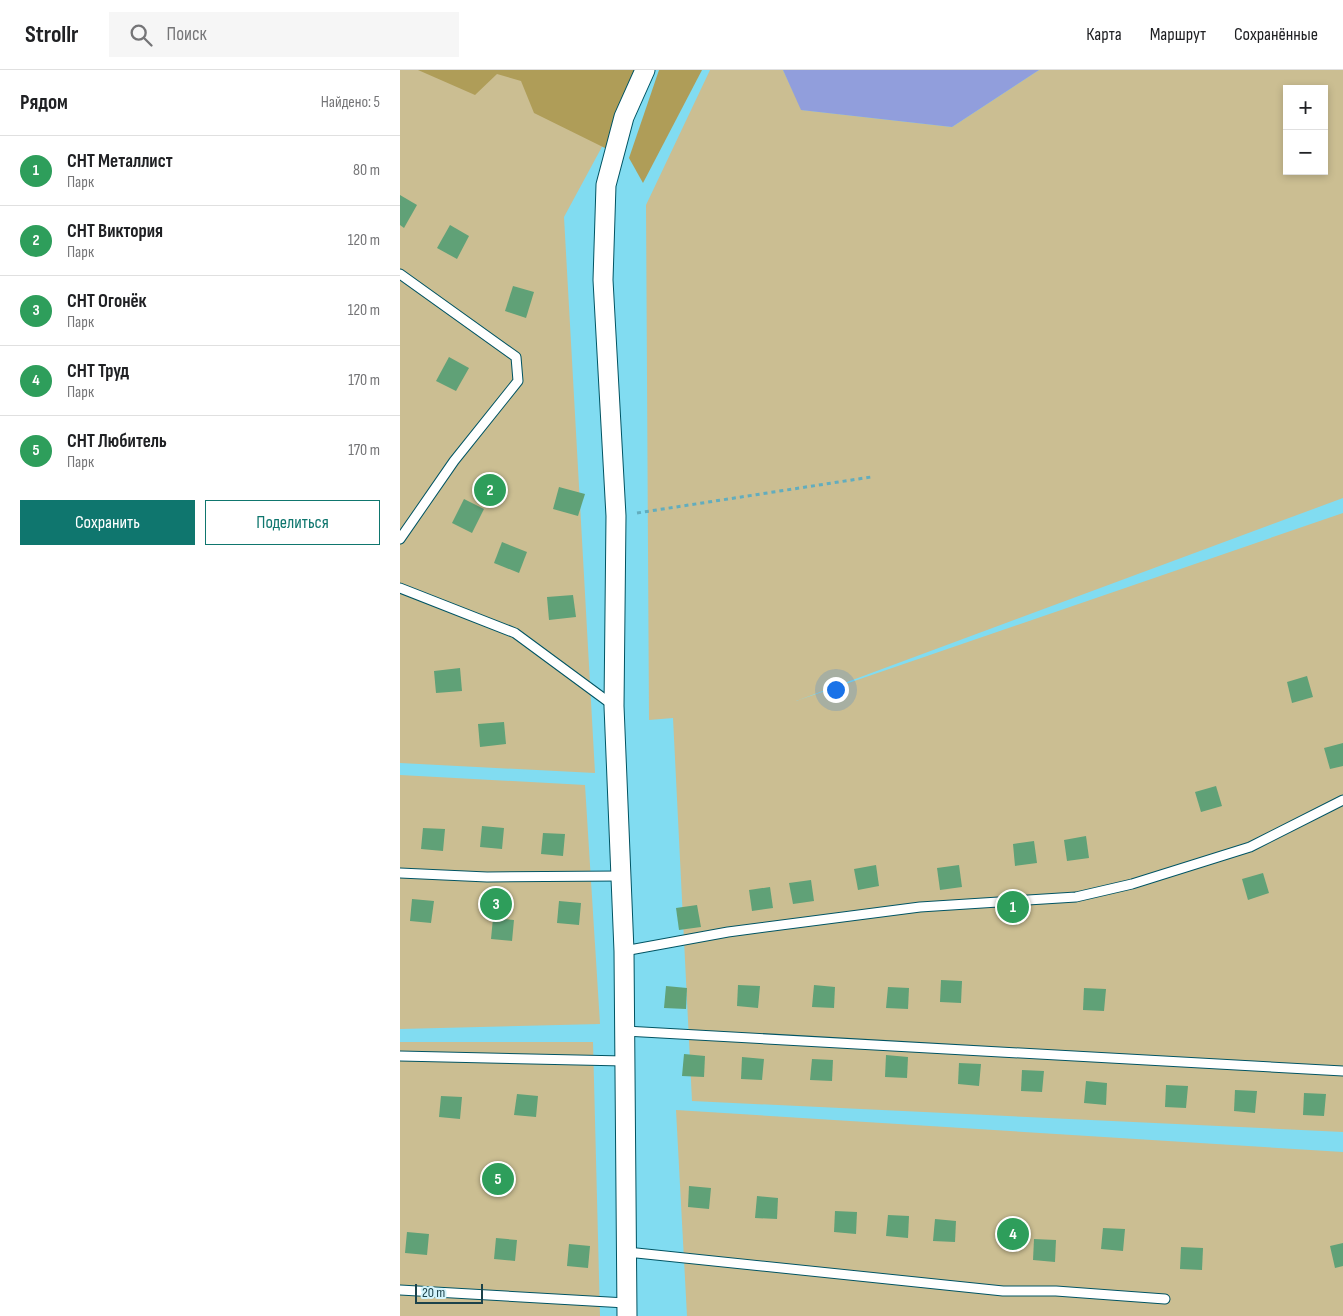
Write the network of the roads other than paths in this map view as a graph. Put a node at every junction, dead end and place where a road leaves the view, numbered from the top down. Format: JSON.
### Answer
{"nodes":[{"id":1,"x":645,"y":70,"type":"edge"},
{"id":2,"x":400,"y":274,"type":"edge"},
{"id":3,"x":400,"y":539,"type":"edge"},
{"id":4,"x":400,"y":588,"type":"edge"},
{"id":5,"x":614,"y":706,"type":"junction"},
{"id":6,"x":1343,"y":800,"type":"edge"},
{"id":7,"x":400,"y":873,"type":"edge"},
{"id":8,"x":620,"y":876,"type":"junction"},
{"id":9,"x":624,"y":952,"type":"junction"},
{"id":10,"x":625,"y":1031,"type":"junction"},
{"id":11,"x":400,"y":1056,"type":"edge"},
{"id":12,"x":624,"y":1061,"type":"junction"},
{"id":13,"x":1343,"y":1071,"type":"edge"},
{"id":14,"x":626,"y":1252,"type":"junction"},
{"id":15,"x":400,"y":1290,"type":"edge"},
{"id":16,"x":1165,"y":1299,"type":"dead end"},
{"id":17,"x":626,"y":1309,"type":"edge"}],
"edges":[{"from":1,"to":5,"type":"street"},
{"from":2,"to":3,"type":"lane"},
{"from":4,"to":5,"type":"lane"},
{"from":5,"to":8,"type":"street"},
{"from":6,"to":9,"type":"lane"},
{"from":7,"to":8,"type":"lane"},
{"from":8,"to":9,"type":"street"},
{"from":9,"to":10,"type":"street"},
{"from":10,"to":12,"type":"street"},
{"from":10,"to":13,"type":"lane"},
{"from":11,"to":12,"type":"lane"},
{"from":12,"to":14,"type":"street"},
{"from":14,"to":16,"type":"lane"},
{"from":14,"to":17,"type":"street"},
{"from":15,"to":17,"type":"lane"}]}
